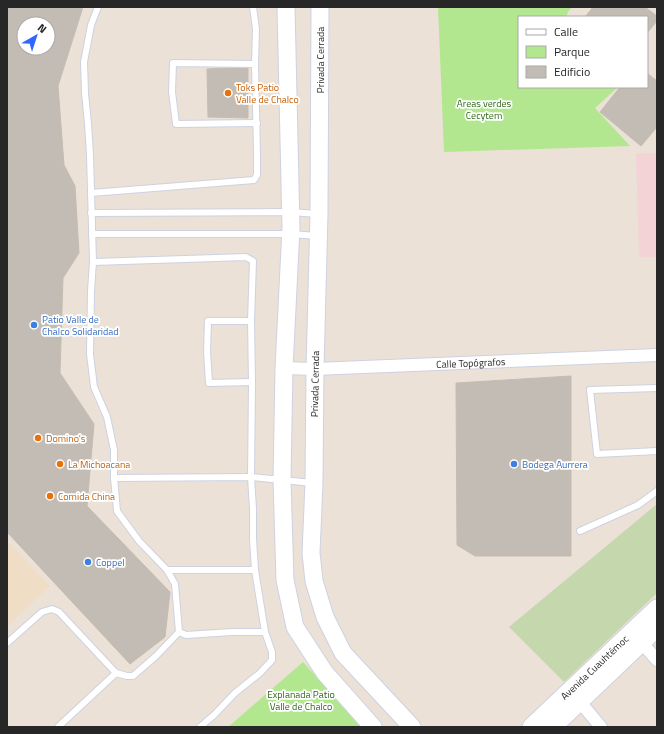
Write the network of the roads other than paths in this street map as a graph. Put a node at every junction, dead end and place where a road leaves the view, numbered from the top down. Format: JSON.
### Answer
{"nodes":[{"id":1,"x":98,"y":7,"type":"edge"},
{"id":2,"x":253,"y":7,"type":"edge"},
{"id":3,"x":286,"y":7,"type":"edge"},
{"id":4,"x":320,"y":7,"type":"edge"},
{"id":5,"x":255,"y":64,"type":"junction"},
{"id":6,"x":257,"y":123,"type":"junction"},
{"id":7,"x":91,"y":193,"type":"junction"},
{"id":8,"x":290,"y":212,"type":"junction"},
{"id":9,"x":91,"y":213,"type":"junction"},
{"id":10,"x":319,"y":214,"type":"junction"},
{"id":11,"x":92,"y":234,"type":"junction"},
{"id":12,"x":290,"y":234,"type":"junction"},
{"id":13,"x":318,"y":236,"type":"junction"},
{"id":14,"x":93,"y":262,"type":"junction"},
{"id":15,"x":251,"y":321,"type":"junction"},
{"id":16,"x":657,"y":354,"type":"edge"},
{"id":17,"x":284,"y":368,"type":"junction"},
{"id":18,"x":315,"y":369,"type":"junction"},
{"id":19,"x":252,"y":382,"type":"junction"},
{"id":20,"x":657,"y":388,"type":"edge"},
{"id":21,"x":657,"y":451,"type":"edge"},
{"id":22,"x":114,"y":478,"type":"junction"},
{"id":23,"x":251,"y":478,"type":"junction"},
{"id":24,"x":282,"y":480,"type":"junction"},
{"id":25,"x":314,"y":483,"type":"junction"},
{"id":26,"x":657,"y":491,"type":"edge"},
{"id":27,"x":580,"y":531,"type":"dead end"},
{"id":28,"x":167,"y":570,"type":"junction"},
{"id":29,"x":255,"y":570,"type":"junction"},
{"id":30,"x":657,"y":608,"type":"edge"},
{"id":31,"x":657,"y":628,"type":"edge"},
{"id":32,"x":179,"y":632,"type":"junction"},
{"id":33,"x":265,"y":632,"type":"junction"},
{"id":34,"x":641,"y":642,"type":"junction"},
{"id":35,"x":7,"y":643,"type":"edge"},
{"id":36,"x":657,"y":660,"type":"edge"},
{"id":37,"x":116,"y":673,"type":"junction"},
{"id":38,"x":580,"y":702,"type":"junction"},
{"id":39,"x":58,"y":727,"type":"edge"},
{"id":40,"x":200,"y":727,"type":"edge"},
{"id":41,"x":373,"y":727,"type":"edge"},
{"id":42,"x":412,"y":727,"type":"edge"},
{"id":43,"x":531,"y":727,"type":"edge"},
{"id":44,"x":553,"y":727,"type":"edge"},
{"id":45,"x":601,"y":727,"type":"edge"}],
"edges":[{"from":1,"to":7,"type":"lane"},
{"from":2,"to":5,"type":"lane"},
{"from":3,"to":8,"type":"street"},
{"from":4,"to":10,"type":"street","name":"Privada Cerrada"},
{"from":5,"to":6,"type":"lane"},
{"from":5,"to":6,"type":"lane"},
{"from":6,"to":7,"type":"lane"},
{"from":7,"to":9,"type":"lane"},
{"from":8,"to":9,"type":"lane"},
{"from":8,"to":10,"type":"lane"},
{"from":8,"to":12,"type":"street"},
{"from":9,"to":11,"type":"lane"},
{"from":10,"to":13,"type":"street","name":"Privada Cerrada"},
{"from":11,"to":12,"type":"lane"},
{"from":11,"to":14,"type":"lane"},
{"from":12,"to":13,"type":"lane"},
{"from":12,"to":17,"type":"street"},
{"from":13,"to":18,"type":"street","name":"Privada Cerrada"},
{"from":14,"to":15,"type":"lane"},
{"from":14,"to":22,"type":"lane"},
{"from":15,"to":19,"type":"lane"},
{"from":15,"to":19,"type":"lane"},
{"from":16,"to":18,"type":"street","name":"Calle Topógrafos"},
{"from":17,"to":18,"type":"street","name":"Calle Topógrafos"},
{"from":17,"to":24,"type":"street"},
{"from":18,"to":25,"type":"street","name":"Privada Cerrada"},
{"from":19,"to":23,"type":"lane"},
{"from":20,"to":21,"type":"lane"},
{"from":22,"to":23,"type":"lane"},
{"from":22,"to":28,"type":"lane"},
{"from":23,"to":24,"type":"lane"},
{"from":23,"to":29,"type":"lane"},
{"from":24,"to":25,"type":"lane"},
{"from":24,"to":41,"type":"street"},
{"from":25,"to":42,"type":"street","name":"Privada Cerrada"},
{"from":26,"to":27,"type":"lane"},
{"from":28,"to":29,"type":"lane"},
{"from":28,"to":32,"type":"lane"},
{"from":29,"to":33,"type":"lane"},
{"from":30,"to":43,"type":"street","name":"Avenida Cuauhtémoc"},
{"from":31,"to":34,"type":"street","name":"Avenida Cuauhtémoc"},
{"from":32,"to":33,"type":"lane"},
{"from":32,"to":37,"type":"lane"},
{"from":33,"to":40,"type":"lane"},
{"from":34,"to":36,"type":"street"},
{"from":34,"to":38,"type":"street","name":"Avenida Cuauhtémoc"},
{"from":35,"to":37,"type":"lane"},
{"from":37,"to":39,"type":"lane"},
{"from":38,"to":44,"type":"street","name":"Avenida Cuauhtémoc"},
{"from":38,"to":45,"type":"street"}]}
